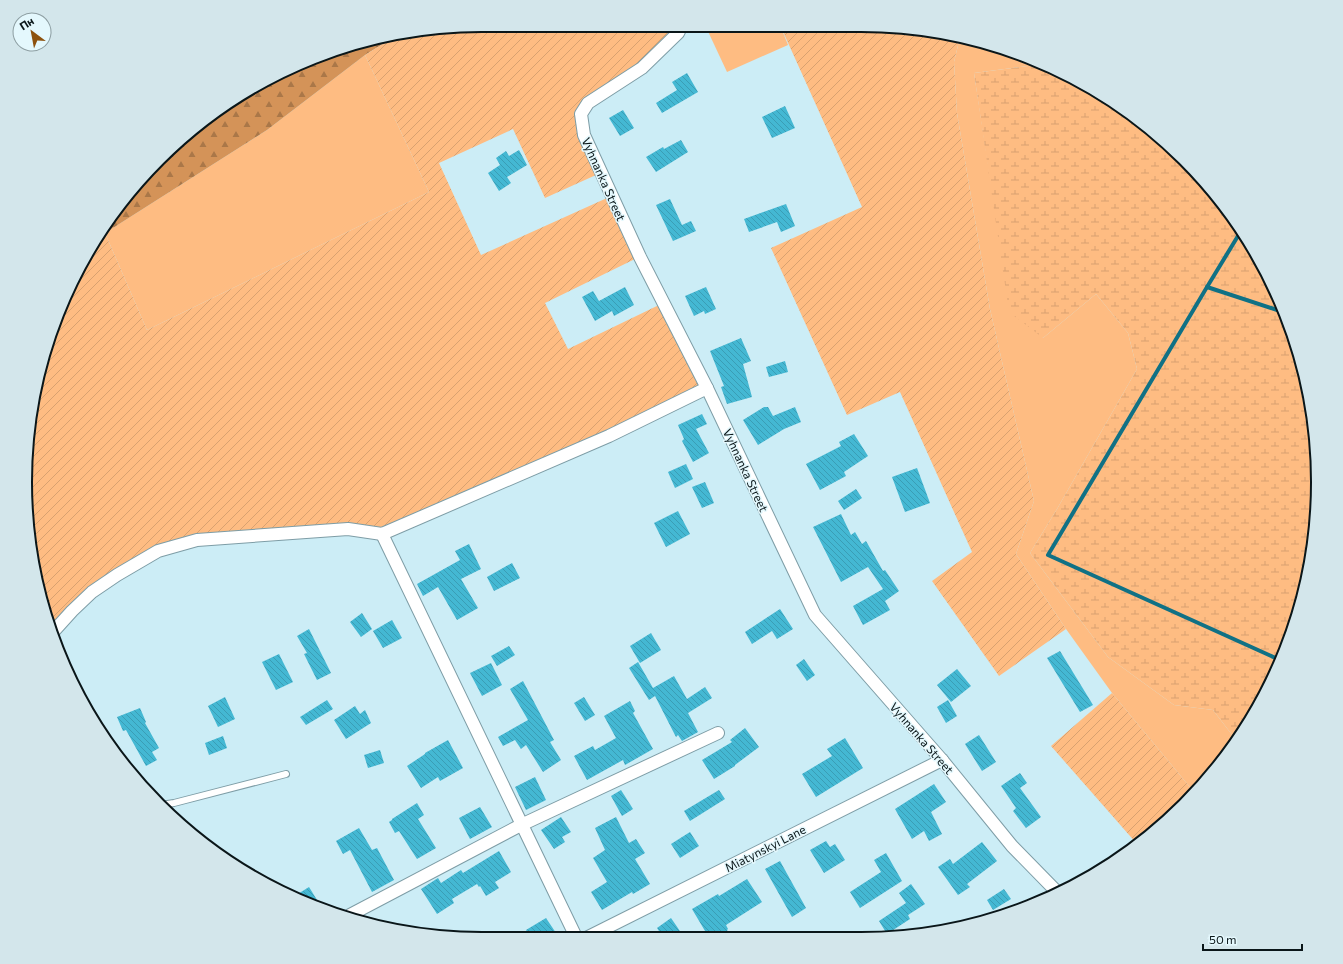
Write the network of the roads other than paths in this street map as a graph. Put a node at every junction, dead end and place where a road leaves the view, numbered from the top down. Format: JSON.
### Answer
{"nodes":[{"id":1,"x":678,"y":32,"type":"edge"},
{"id":2,"x":707,"y":388,"type":"junction"},
{"id":3,"x":382,"y":534,"type":"junction"},
{"id":4,"x":56,"y":628,"type":"edge"},
{"id":5,"x":718,"y":733,"type":"dead end"},
{"id":6,"x":942,"y":760,"type":"junction"},
{"id":7,"x":286,"y":774,"type":"dead end"},
{"id":8,"x":168,"y":804,"type":"edge"},
{"id":9,"x":521,"y":825,"type":"junction"},
{"id":10,"x":1054,"y":889,"type":"edge"},
{"id":11,"x":354,"y":913,"type":"edge"},
{"id":12,"x":574,"y":932,"type":"edge"},
{"id":13,"x":598,"y":932,"type":"edge"}],
"edges":[{"from":1,"to":2,"type":"street","name":"Vyhnanka Street"},
{"from":2,"to":3,"type":"street"},
{"from":2,"to":6,"type":"street","name":"Vyhnanka Street"},
{"from":3,"to":4,"type":"street"},
{"from":3,"to":9,"type":"street"},
{"from":5,"to":9,"type":"street"},
{"from":6,"to":10,"type":"street","name":"Vyhnanka Street"},
{"from":6,"to":13,"type":"street","name":"Miatynskyi Lane"},
{"from":7,"to":8,"type":"lane"},
{"from":9,"to":11,"type":"street"},
{"from":9,"to":12,"type":"street"}]}
